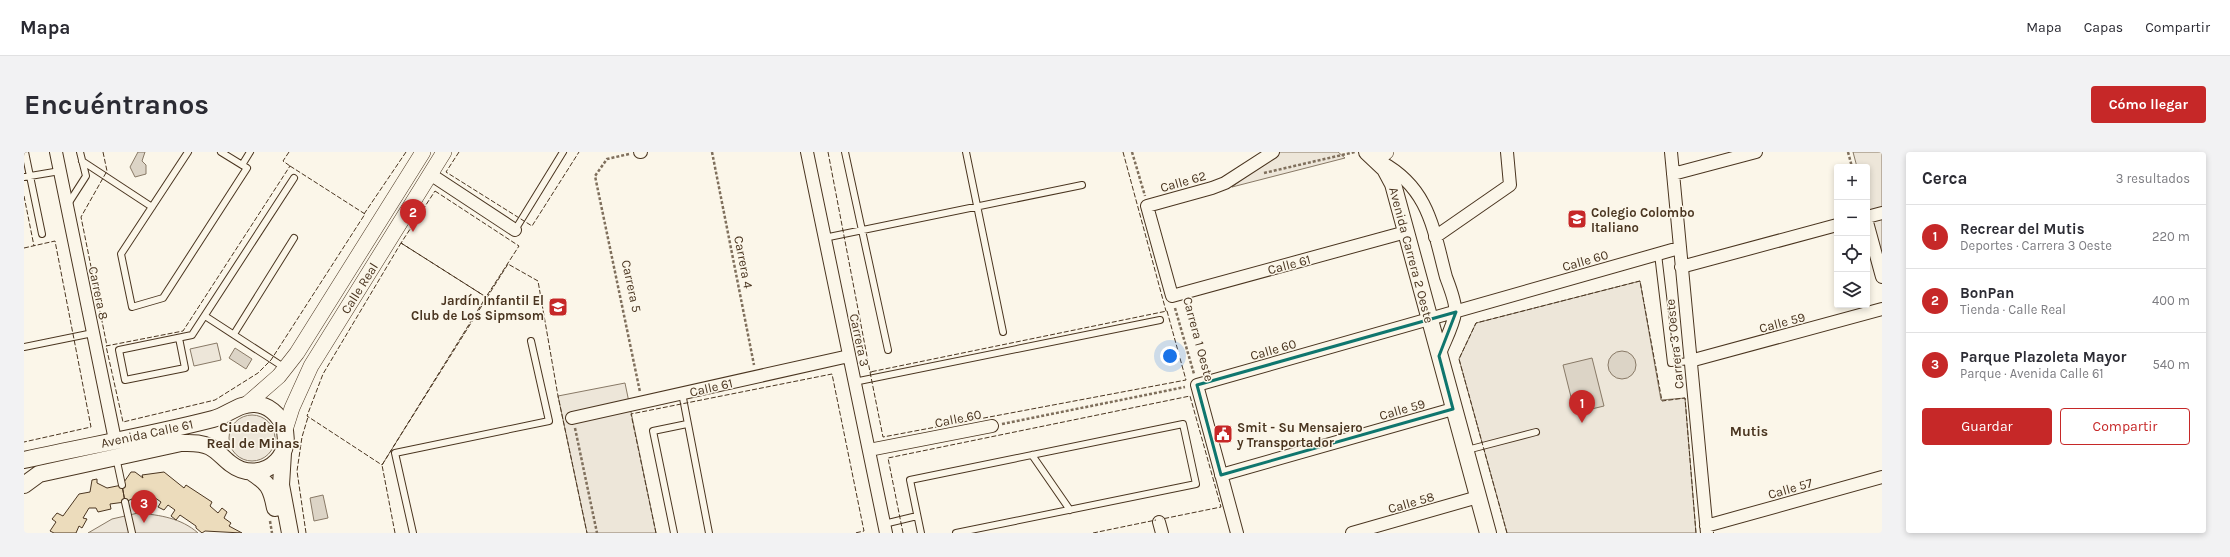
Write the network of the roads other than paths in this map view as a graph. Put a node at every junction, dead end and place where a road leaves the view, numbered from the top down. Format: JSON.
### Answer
{"nodes":[{"id":1,"x":25,"y":152,"type":"edge"},
{"id":2,"x":56,"y":152,"type":"edge"},
{"id":3,"x":80,"y":152,"type":"edge"},
{"id":4,"x":188,"y":152,"type":"edge"},
{"id":5,"x":221,"y":152,"type":"edge"},
{"id":6,"x":250,"y":152,"type":"edge"},
{"id":7,"x":423,"y":152,"type":"edge"},
{"id":8,"x":444,"y":152,"type":"edge"},
{"id":9,"x":563,"y":152,"type":"edge"},
{"id":10,"x":807,"y":152,"type":"edge"},
{"id":11,"x":845,"y":152,"type":"edge"},
{"id":12,"x":966,"y":152,"type":"edge"},
{"id":13,"x":1273,"y":152,"type":"edge"},
{"id":14,"x":1507,"y":152,"type":"edge"},
{"id":15,"x":1671,"y":152,"type":"edge"},
{"id":16,"x":1756,"y":152,"type":"edge"},
{"id":17,"x":1376,"y":155,"type":"edge"},
{"id":18,"x":82,"y":161,"type":"junction"},
{"id":19,"x":242,"y":165,"type":"junction"},
{"id":20,"x":60,"y":171,"type":"junction"},
{"id":21,"x":430,"y":174,"type":"junction"},
{"id":22,"x":1673,"y":174,"type":"junction"},
{"id":23,"x":27,"y":176,"type":"edge"},
{"id":24,"x":294,"y":178,"type":"dead end"},
{"id":25,"x":1082,"y":185,"type":"dead end"},
{"id":26,"x":67,"y":206,"type":"junction"},
{"id":27,"x":152,"y":206,"type":"junction"},
{"id":28,"x":1147,"y":206,"type":"joint"},
{"id":29,"x":977,"y":207,"type":"junction"},
{"id":30,"x":1882,"y":213,"type":"edge"},
{"id":31,"x":1870,"y":216,"type":"edge"},
{"id":32,"x":1834,"y":226,"type":"edge"},
{"id":33,"x":515,"y":230,"type":"joint"},
{"id":34,"x":862,"y":230,"type":"junction"},
{"id":35,"x":1406,"y":232,"type":"junction"},
{"id":36,"x":1870,"y":233,"type":"edge"},
{"id":37,"x":42,"y":234,"type":"dead end"},
{"id":38,"x":1435,"y":236,"type":"junction"},
{"id":39,"x":294,"y":238,"type":"dead end"},
{"id":40,"x":824,"y":238,"type":"junction"},
{"id":41,"x":1679,"y":248,"type":"junction"},
{"id":42,"x":1658,"y":254,"type":"junction"},
{"id":43,"x":1681,"y":267,"type":"junction"},
{"id":44,"x":1882,"y":277,"type":"edge"},
{"id":45,"x":1172,"y":296,"type":"joint"},
{"id":46,"x":1882,"y":309,"type":"edge"},
{"id":47,"x":1456,"y":312,"type":"junction"},
{"id":48,"x":205,"y":316,"type":"junction"},
{"id":49,"x":1429,"y":319,"type":"junction"},
{"id":50,"x":1160,"y":320,"type":"dead end"},
{"id":51,"x":1003,"y":332,"type":"dead end"},
{"id":52,"x":93,"y":333,"type":"junction"},
{"id":53,"x":234,"y":334,"type":"junction"},
{"id":54,"x":179,"y":338,"type":"junction"},
{"id":55,"x":531,"y":341,"type":"dead end"},
{"id":56,"x":24,"y":347,"type":"edge"},
{"id":57,"x":888,"y":350,"type":"dead end"},
{"id":58,"x":849,"y":356,"type":"junction"},
{"id":59,"x":1439,"y":356,"type":"junction"},
{"id":60,"x":1690,"y":361,"type":"junction"},
{"id":61,"x":285,"y":368,"type":"junction"},
{"id":62,"x":854,"y":382,"type":"junction"},
{"id":63,"x":1197,"y":385,"type":"joint"},
{"id":64,"x":682,"y":394,"type":"junction"},
{"id":65,"x":247,"y":404,"type":"junction"},
{"id":66,"x":1453,"y":409,"type":"junction"},
{"id":67,"x":572,"y":418,"type":"road end"},
{"id":68,"x":687,"y":424,"type":"junction"},
{"id":69,"x":992,"y":426,"type":"road end"},
{"id":70,"x":285,"y":430,"type":"junction"},
{"id":71,"x":1536,"y":432,"type":"dead end"},
{"id":72,"x":115,"y":440,"type":"junction"},
{"id":73,"x":869,"y":450,"type":"junction"},
{"id":74,"x":1465,"y":451,"type":"junction"},
{"id":75,"x":283,"y":453,"type":"junction"},
{"id":76,"x":1032,"y":455,"type":"junction"},
{"id":77,"x":116,"y":457,"type":"junction"},
{"id":78,"x":24,"y":460,"type":"edge"},
{"id":79,"x":251,"y":472,"type":"junction"},
{"id":80,"x":1221,"y":475,"type":"junction"},
{"id":81,"x":1882,"y":477,"type":"edge"},
{"id":82,"x":24,"y":485,"type":"edge"},
{"id":83,"x":122,"y":485,"type":"dead end"},
{"id":84,"x":1478,"y":497,"type":"junction"},
{"id":85,"x":125,"y":502,"type":"dead end"},
{"id":86,"x":1070,"y":510,"type":"junction"},
{"id":87,"x":917,"y":516,"type":"junction"},
{"id":88,"x":885,"y":528,"type":"edge"},
{"id":89,"x":1706,"y":530,"type":"edge"},
{"id":90,"x":132,"y":533,"type":"edge"},
{"id":91,"x":280,"y":533,"type":"edge"},
{"id":92,"x":290,"y":533,"type":"edge"},
{"id":93,"x":413,"y":533,"type":"edge"},
{"id":94,"x":674,"y":533,"type":"edge"},
{"id":95,"x":709,"y":533,"type":"edge"},
{"id":96,"x":921,"y":533,"type":"edge"},
{"id":97,"x":956,"y":533,"type":"edge"},
{"id":98,"x":1237,"y":533,"type":"edge"},
{"id":99,"x":1352,"y":533,"type":"edge"},
{"id":100,"x":1488,"y":533,"type":"edge"}],
"edges":[{"from":1,"to":23,"type":"lane"},
{"from":2,"to":20,"type":"street","name":"Carrera 8"},
{"from":3,"to":18,"type":"lane"},
{"from":4,"to":27,"type":"lane"},
{"from":5,"to":19,"type":"lane"},
{"from":6,"to":19,"type":"lane"},
{"from":7,"to":61,"type":"street","name":"Calle Real"},
{"from":8,"to":21,"type":"street","name":"Calle Real"},
{"from":9,"to":33,"type":"lane"},
{"from":10,"to":40,"type":"street","name":"Carrera 3"},
{"from":11,"to":34,"type":"lane"},
{"from":12,"to":29,"type":"lane"},
{"from":13,"to":28,"type":"street","name":"Calle 62"},
{"from":14,"to":38,"type":"street"},
{"from":15,"to":22,"type":"street","name":"Carrera 3 Oeste"},
{"from":16,"to":22,"type":"street"},
{"from":17,"to":35,"type":"main road","name":"Avenida Carrera 2 Oeste"},
{"from":17,"to":38,"type":"street","name":"Avenida Carrera 2 Oeste"},
{"from":18,"to":26,"type":"lane"},
{"from":18,"to":27,"type":"lane"},
{"from":19,"to":27,"type":"lane"},
{"from":20,"to":23,"type":"lane"},
{"from":20,"to":26,"type":"street","name":"Carrera 8"},
{"from":21,"to":33,"type":"street"},
{"from":21,"to":70,"type":"street","name":"Calle Real"},
{"from":22,"to":41,"type":"street","name":"Carrera 3 Oeste"},
{"from":23,"to":37,"type":"lane"},
{"from":24,"to":48,"type":"lane"},
{"from":25,"to":29,"type":"lane"},
{"from":26,"to":52,"type":"street","name":"Carrera 8"},
{"from":28,"to":45,"type":"street","name":"Carrera 1 Oeste"},
{"from":29,"to":34,"type":"lane"},
{"from":29,"to":51,"type":"lane"},
{"from":30,"to":31,"type":"street"},
{"from":32,"to":43,"type":"street"},
{"from":34,"to":40,"type":"lane"},
{"from":34,"to":57,"type":"lane"},
{"from":35,"to":45,"type":"street","name":"Calle 61"},
{"from":35,"to":49,"type":"main road","name":"Avenida Carrera 2 Oeste"},
{"from":36,"to":44,"type":"street"},
{"from":38,"to":47,"type":"street","name":"Avenida Carrera 2 Oeste"},
{"from":39,"to":53,"type":"lane"},
{"from":40,"to":58,"type":"street","name":"Carrera 3"},
{"from":41,"to":42,"type":"street","name":"Calle 60"},
{"from":41,"to":43,"type":"street","name":"Carrera 3 Oeste"},
{"from":42,"to":47,"type":"street","name":"Calle 60"},
{"from":42,"to":60,"type":"lane"},
{"from":43,"to":60,"type":"street","name":"Carrera 3 Oeste"},
{"from":46,"to":60,"type":"street","name":"Calle 59"},
{"from":47,"to":49,"type":"street","name":"Calle 60"},
{"from":47,"to":59,"type":"street","name":"Avenida Carrera 2 Oeste"},
{"from":48,"to":53,"type":"lane"},
{"from":48,"to":54,"type":"lane"},
{"from":49,"to":59,"type":"main road","name":"Avenida Carrera 2 Oeste"},
{"from":49,"to":63,"type":"street","name":"Calle 60"},
{"from":50,"to":62,"type":"lane"},
{"from":52,"to":56,"type":"lane"},
{"from":52,"to":72,"type":"street","name":"Carrera 8"},
{"from":53,"to":61,"type":"lane"},
{"from":54,"to":54,"type":"lane"},
{"from":55,"to":93,"type":"lane"},
{"from":58,"to":62,"type":"street","name":"Carrera 3"},
{"from":58,"to":64,"type":"street","name":"Calle 61"},
{"from":59,"to":66,"type":"main road","name":"Avenida Carrera 2 Oeste"},
{"from":60,"to":89,"type":"street","name":"Carrera 3 Oeste"},
{"from":61,"to":65,"type":"street","name":"Calle Real"},
{"from":62,"to":73,"type":"street","name":"Carrera 3"},
{"from":63,"to":80,"type":"street","name":"Carrera 1 Oeste"},
{"from":64,"to":67,"type":"street","name":"Calle 61"},
{"from":64,"to":68,"type":"lane"},
{"from":65,"to":70,"type":"main road"},
{"from":65,"to":72,"type":"main road","name":"Avenida Calle 61"},
{"from":66,"to":74,"type":"main road","name":"Avenida Carrera 2 Oeste"},
{"from":66,"to":80,"type":"street","name":"Calle 59"},
{"from":68,"to":94,"type":"lane"},
{"from":68,"to":95,"type":"lane"},
{"from":69,"to":73,"type":"street","name":"Calle 60"},
{"from":70,"to":75,"type":"main road"},
{"from":71,"to":74,"type":"lane"},
{"from":72,"to":78,"type":"main road","name":"Avenida Calle 61"},
{"from":73,"to":88,"type":"street","name":"Carrera 3"},
{"from":74,"to":84,"type":"main road","name":"Avenida Carrera 2 Oeste"},
{"from":75,"to":79,"type":"main road"},
{"from":75,"to":92,"type":"main road"},
{"from":76,"to":86,"type":"lane"},
{"from":76,"to":86,"type":"lane"},
{"from":76,"to":87,"type":"lane"},
{"from":77,"to":79,"type":"main road","name":"Avenida Calle 61"},
{"from":77,"to":82,"type":"main road","name":"Avenida Calle 61"},
{"from":77,"to":83,"type":"lane"},
{"from":79,"to":91,"type":"main road","name":"Avenida Calle 61"},
{"from":80,"to":98,"type":"street","name":"Carrera 1 Oeste"},
{"from":81,"to":89,"type":"street","name":"Calle 57"},
{"from":84,"to":99,"type":"street","name":"Calle 58"},
{"from":84,"to":100,"type":"main road","name":"Avenida Carrera 2 Oeste"},
{"from":85,"to":90,"type":"lane"},
{"from":86,"to":97,"type":"lane"},
{"from":87,"to":88,"type":"lane"},
{"from":87,"to":96,"type":"lane"}]}
